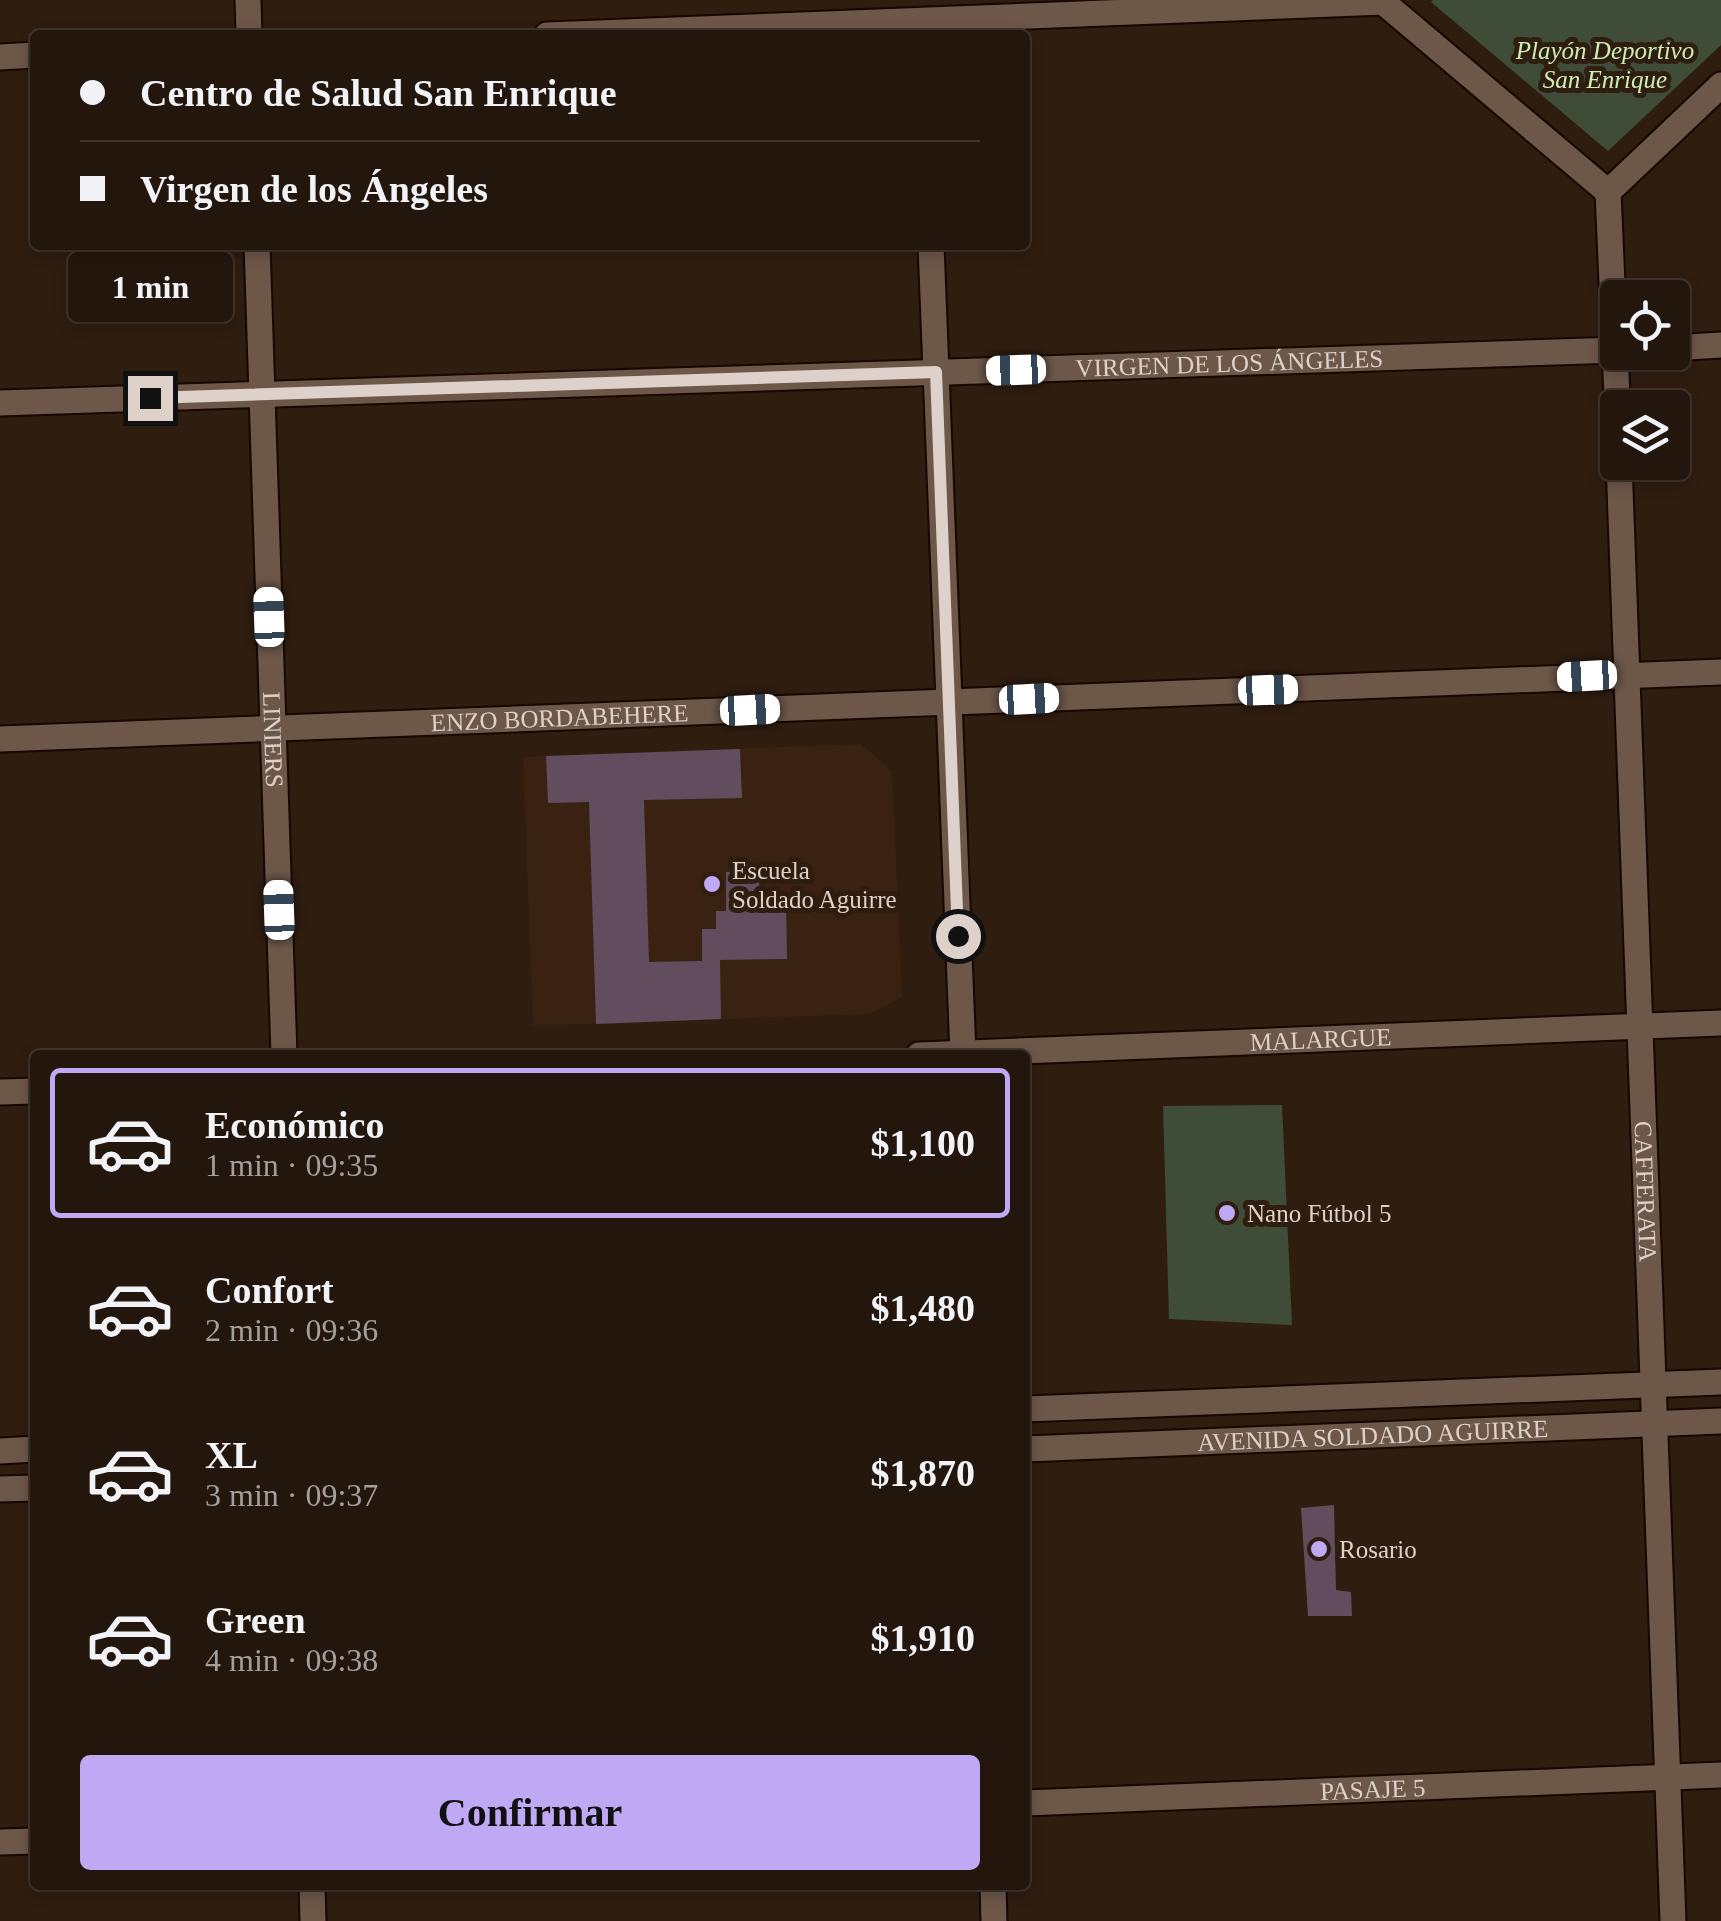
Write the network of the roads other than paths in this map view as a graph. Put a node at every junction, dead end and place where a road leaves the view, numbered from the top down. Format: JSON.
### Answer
{"nodes":[{"id":1,"x":248,"y":0,"type":"edge"},
{"id":2,"x":1384,"y":1,"type":"edge"},
{"id":3,"x":923,"y":18,"type":"edge"},
{"id":4,"x":250,"y":30,"type":"edge"},
{"id":5,"x":658,"y":30,"type":"edge"},
{"id":6,"x":30,"y":55,"type":"edge"},
{"id":7,"x":0,"y":57,"type":"edge"},
{"id":8,"x":1721,"y":85,"type":"edge"},
{"id":9,"x":1608,"y":192,"type":"junction"},
{"id":10,"x":256,"y":250,"type":"edge"},
{"id":11,"x":932,"y":250,"type":"edge"},
{"id":12,"x":1612,"y":280,"type":"edge"},
{"id":13,"x":1721,"y":346,"type":"edge"},
{"id":14,"x":1690,"y":347,"type":"edge"},
{"id":15,"x":1600,"y":351,"type":"edge"},
{"id":16,"x":936,"y":372,"type":"junction"},
{"id":17,"x":262,"y":394,"type":"junction"},
{"id":18,"x":0,"y":403,"type":"edge"},
{"id":19,"x":1620,"y":480,"type":"edge"},
{"id":20,"x":1721,"y":672,"type":"edge"},
{"id":21,"x":1627,"y":675,"type":"junction"},
{"id":22,"x":949,"y":702,"type":"junction"},
{"id":23,"x":273,"y":729,"type":"junction"},
{"id":24,"x":0,"y":739,"type":"edge"},
{"id":25,"x":1721,"y":1022,"type":"edge"},
{"id":26,"x":1640,"y":1026,"type":"junction"},
{"id":27,"x":284,"y":1050,"type":"edge"},
{"id":28,"x":963,"y":1050,"type":"edge"},
{"id":29,"x":1030,"y":1051,"type":"edge"},
{"id":30,"x":30,"y":1091,"type":"edge"},
{"id":31,"x":0,"y":1092,"type":"edge"},
{"id":32,"x":1721,"y":1382,"type":"edge"},
{"id":33,"x":1654,"y":1385,"type":"junction"},
{"id":34,"x":1030,"y":1409,"type":"edge"},
{"id":35,"x":1721,"y":1421,"type":"edge"},
{"id":36,"x":1655,"y":1423,"type":"junction"},
{"id":37,"x":30,"y":1449,"type":"edge"},
{"id":38,"x":1030,"y":1449,"type":"edge"},
{"id":39,"x":0,"y":1451,"type":"edge"},
{"id":40,"x":30,"y":1488,"type":"edge"},
{"id":41,"x":0,"y":1489,"type":"edge"},
{"id":42,"x":1721,"y":1775,"type":"edge"},
{"id":43,"x":1668,"y":1777,"type":"junction"},
{"id":44,"x":1030,"y":1802,"type":"edge"},
{"id":45,"x":30,"y":1841,"type":"edge"},
{"id":46,"x":0,"y":1842,"type":"edge"},
{"id":47,"x":312,"y":1890,"type":"edge"},
{"id":48,"x":993,"y":1890,"type":"edge"},
{"id":49,"x":313,"y":1921,"type":"edge"},
{"id":50,"x":994,"y":1921,"type":"edge"},
{"id":51,"x":1673,"y":1921,"type":"edge"}],
"edges":[{"from":1,"to":4,"type":"street"},
{"from":2,"to":3,"type":"street"},
{"from":2,"to":9,"type":"street"},
{"from":3,"to":5,"type":"street"},
{"from":6,"to":7,"type":"street"},
{"from":8,"to":9,"type":"street"},
{"from":9,"to":12,"type":"street"},
{"from":10,"to":17,"type":"street","name":"LINIERS"},
{"from":11,"to":16,"type":"street"},
{"from":13,"to":14,"type":"street"},
{"from":15,"to":16,"type":"street","name":"VIRGEN DE LOS ÁNGELES"},
{"from":16,"to":17,"type":"street","name":"VIRGEN DE LOS ÁNGELES"},
{"from":16,"to":22,"type":"street"},
{"from":17,"to":18,"type":"street","name":"VIRGEN DE LOS ÁNGELES"},
{"from":17,"to":23,"type":"street","name":"LINIERS"},
{"from":19,"to":21,"type":"street","name":"CAFFERATA"},
{"from":20,"to":21,"type":"street","name":"ENZO BORDABEHERE"},
{"from":21,"to":22,"type":"street","name":"ENZO BORDABEHERE"},
{"from":21,"to":26,"type":"street","name":"CAFFERATA"},
{"from":22,"to":23,"type":"street","name":"ENZO BORDABEHERE"},
{"from":22,"to":28,"type":"street"},
{"from":23,"to":24,"type":"street","name":"ENZO BORDABEHERE"},
{"from":23,"to":27,"type":"street","name":"LINIERS"},
{"from":25,"to":26,"type":"street","name":"MALARGUE"},
{"from":26,"to":29,"type":"street","name":"MALARGUE"},
{"from":26,"to":33,"type":"street","name":"CAFFERATA"},
{"from":30,"to":31,"type":"street"},
{"from":32,"to":33,"type":"street","name":"AVENIDA SOLDADO AGUIRRE"},
{"from":33,"to":34,"type":"street","name":"AVENIDA SOLDADO AGUIRRE"},
{"from":33,"to":36,"type":"street","name":"CAFFERATA"},
{"from":35,"to":36,"type":"street","name":"AVENIDA SOLDADO AGUIRRE"},
{"from":36,"to":38,"type":"street","name":"AVENIDA SOLDADO AGUIRRE"},
{"from":36,"to":43,"type":"street","name":"CAFFERATA"},
{"from":37,"to":39,"type":"street"},
{"from":40,"to":41,"type":"street"},
{"from":42,"to":43,"type":"street","name":"PASAJE 5"},
{"from":43,"to":44,"type":"street","name":"PASAJE 5"},
{"from":43,"to":51,"type":"street","name":"CAFFERATA"},
{"from":45,"to":46,"type":"street"},
{"from":47,"to":49,"type":"street"},
{"from":48,"to":50,"type":"street"}]}
